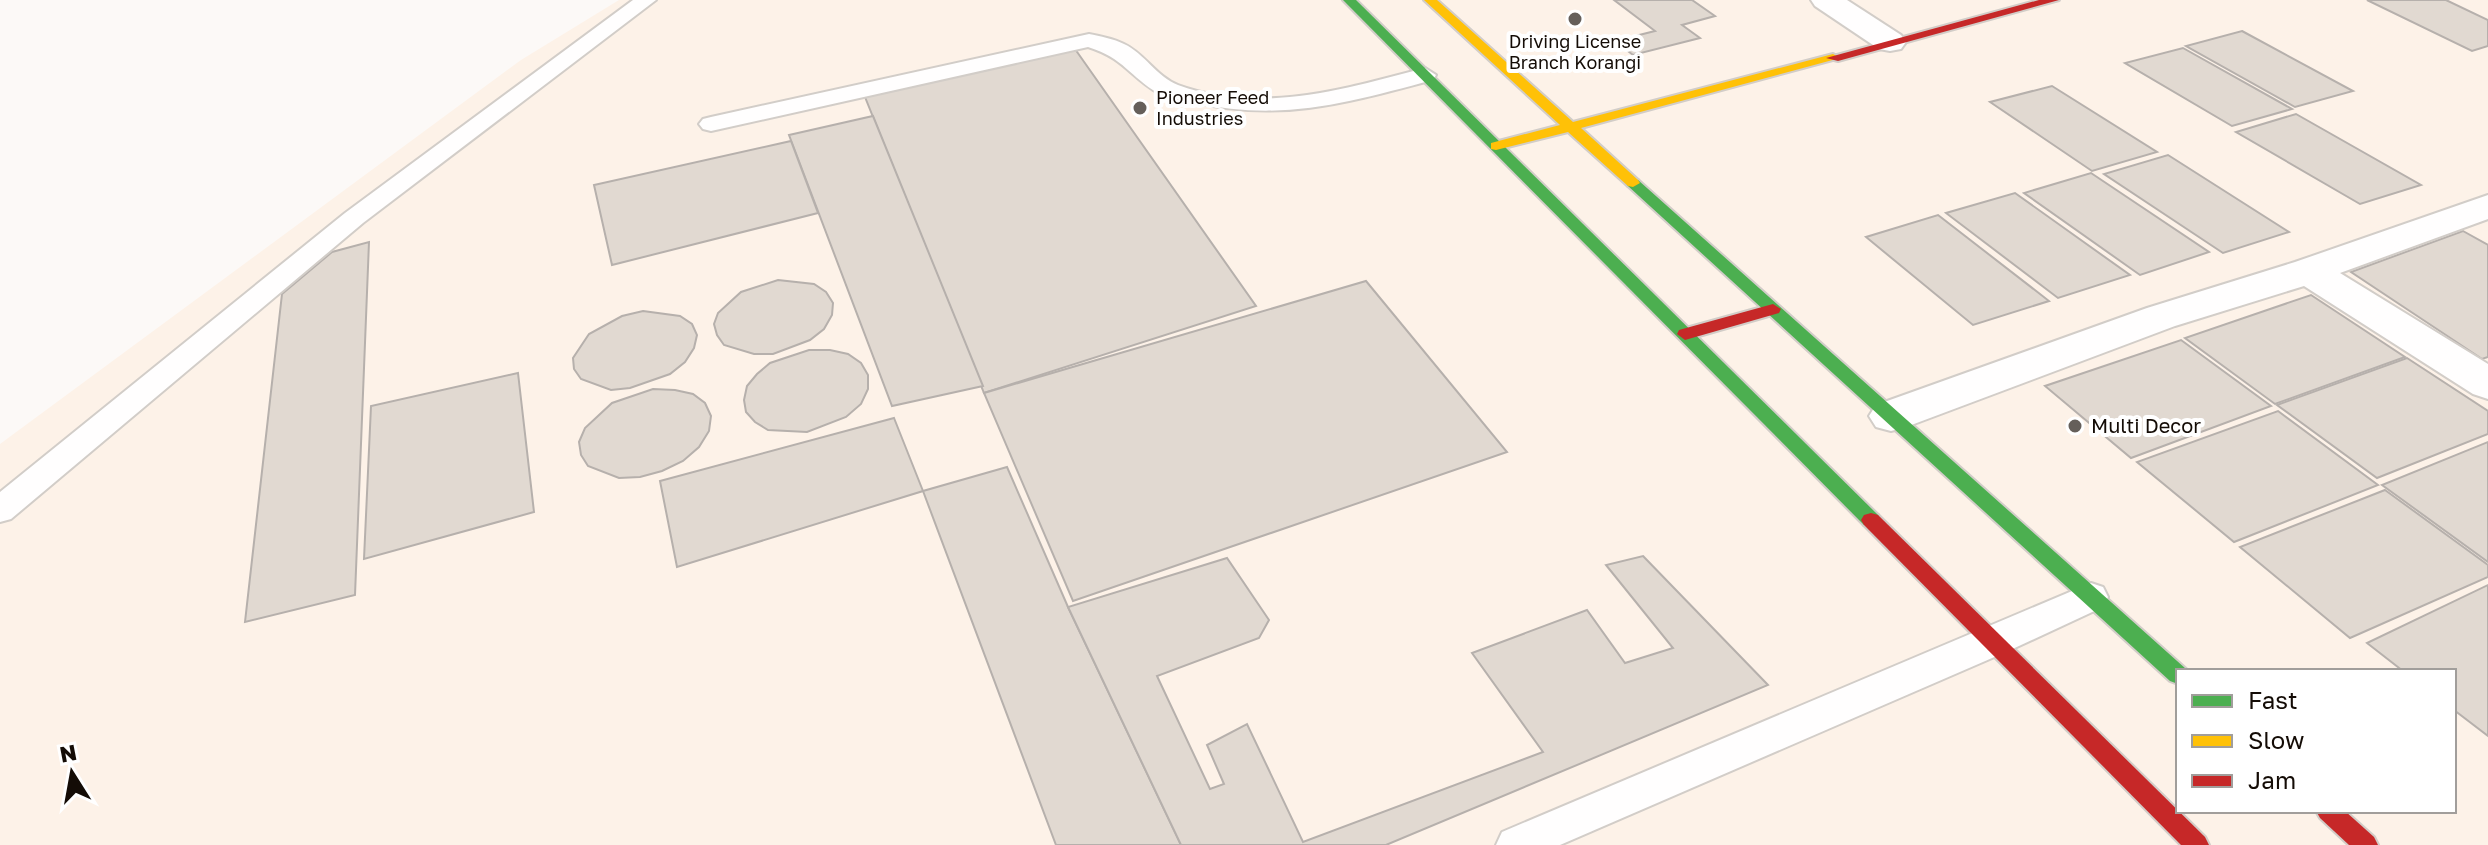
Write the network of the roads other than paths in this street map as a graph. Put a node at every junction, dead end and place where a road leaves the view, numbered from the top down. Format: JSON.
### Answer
{"nodes":[{"id":1,"x":646,"y":0,"type":"edge"},
{"id":2,"x":1349,"y":0,"type":"edge"},
{"id":3,"x":1430,"y":0,"type":"edge"},
{"id":4,"x":1826,"y":0,"type":"edge"},
{"id":5,"x":2053,"y":0,"type":"edge"},
{"id":6,"x":1890,"y":42,"type":"junction"},
{"id":7,"x":1425,"y":75,"type":"junction"},
{"id":8,"x":711,"y":124,"type":"dead end"},
{"id":9,"x":1570,"y":126,"type":"junction"},
{"id":10,"x":1496,"y":146,"type":"junction"},
{"id":11,"x":2488,"y":206,"type":"edge"},
{"id":12,"x":2309,"y":271,"type":"junction"},
{"id":13,"x":1773,"y":309,"type":"junction"},
{"id":14,"x":1685,"y":334,"type":"junction"},
{"id":15,"x":2488,"y":384,"type":"edge"},
{"id":16,"x":1891,"y":416,"type":"junction"},
{"id":17,"x":0,"y":510,"type":"edge"},
{"id":18,"x":2091,"y":597,"type":"junction"},
{"id":19,"x":1994,"y":642,"type":"junction"},
{"id":20,"x":2176,"y":673,"type":"edge"},
{"id":21,"x":2330,"y":813,"type":"edge"},
{"id":22,"x":1516,"y":845,"type":"edge"},
{"id":23,"x":2197,"y":845,"type":"edge"},
{"id":24,"x":2366,"y":845,"type":"edge"}],
"edges":[{"from":1,"to":17,"type":"lane"},
{"from":2,"to":7,"type":"main road"},
{"from":3,"to":9,"type":"main road"},
{"from":4,"to":6,"type":"street"},
{"from":5,"to":6,"type":"main road"},
{"from":6,"to":9,"type":"main road"},
{"from":7,"to":8,"type":"lane"},
{"from":7,"to":10,"type":"main road"},
{"from":9,"to":10,"type":"main road"},
{"from":9,"to":13,"type":"main road"},
{"from":10,"to":14,"type":"main road"},
{"from":11,"to":12,"type":"street"},
{"from":12,"to":15,"type":"street"},
{"from":12,"to":16,"type":"street"},
{"from":13,"to":14,"type":"main road"},
{"from":13,"to":16,"type":"main road"},
{"from":14,"to":19,"type":"main road"},
{"from":16,"to":18,"type":"main road"},
{"from":18,"to":19,"type":"lane"},
{"from":18,"to":20,"type":"main road"},
{"from":19,"to":22,"type":"lane"},
{"from":19,"to":23,"type":"main road"},
{"from":21,"to":24,"type":"main road"}]}
